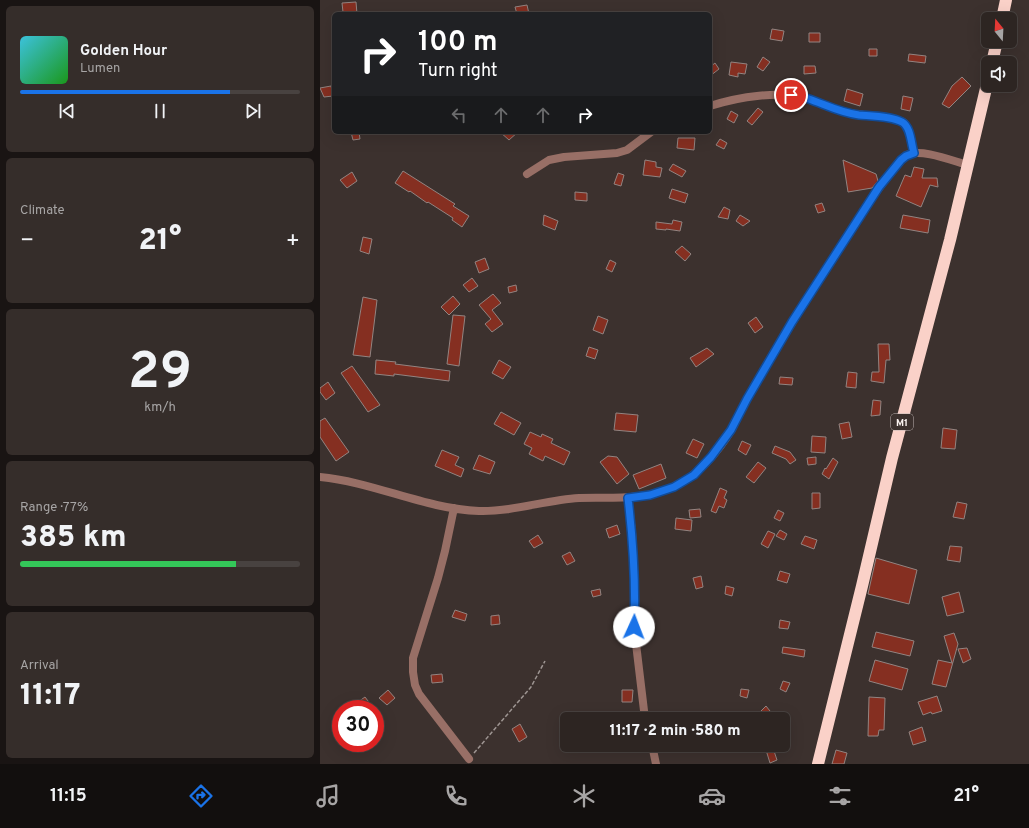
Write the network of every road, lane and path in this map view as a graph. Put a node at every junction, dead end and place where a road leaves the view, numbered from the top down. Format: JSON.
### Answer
{"nodes":[{"id":1,"x":1006,"y":0,"type":"edge"},
{"id":2,"x":1003,"y":12,"type":"edge"},
{"id":3,"x":985,"y":92,"type":"edge"},
{"id":4,"x":712,"y":105,"type":"edge"},
{"id":5,"x":648,"y":134,"type":"edge"},
{"id":6,"x":914,"y":153,"type":"junction"},
{"id":7,"x":968,"y":165,"type":"junction"},
{"id":8,"x":526,"y":174,"type":"dead end"},
{"id":9,"x":320,"y":477,"type":"edge"},
{"id":10,"x":628,"y":498,"type":"junction"},
{"id":11,"x":454,"y":508,"type":"junction"},
{"id":12,"x":545,"y":661,"type":"dead end"},
{"id":13,"x":644,"y":712,"type":"edge"},
{"id":14,"x":653,"y":752,"type":"edge"},
{"id":15,"x":469,"y":759,"type":"joint"},
{"id":16,"x":656,"y":764,"type":"edge"},
{"id":17,"x":818,"y":764,"type":"edge"}],
"edges":[{"from":1,"to":2,"type":"highway"},
{"from":3,"to":7,"type":"highway","number":"M1"},
{"from":4,"to":6,"type":"street"},
{"from":5,"to":8,"type":"street"},
{"from":6,"to":7,"type":"street"},
{"from":6,"to":10,"type":"street"},
{"from":7,"to":17,"type":"highway","number":"M1"},
{"from":9,"to":11,"type":"street"},
{"from":10,"to":11,"type":"street"},
{"from":10,"to":13,"type":"street"},
{"from":11,"to":15,"type":"street"},
{"from":12,"to":15,"type":"path"},
{"from":14,"to":16,"type":"street"}]}
